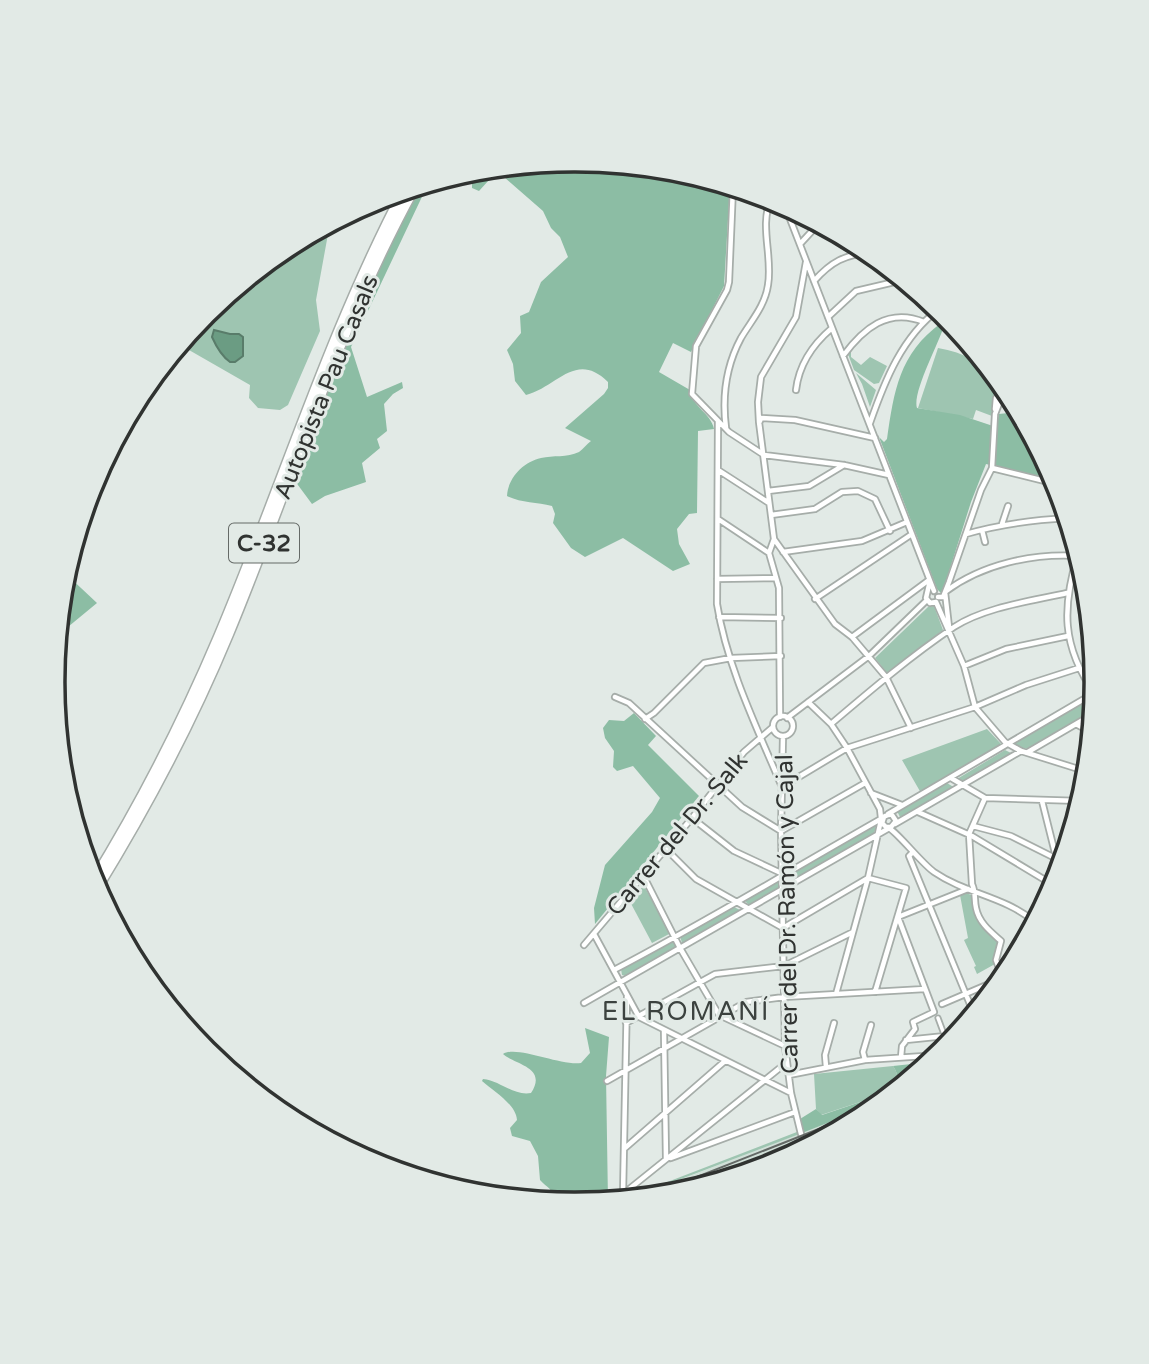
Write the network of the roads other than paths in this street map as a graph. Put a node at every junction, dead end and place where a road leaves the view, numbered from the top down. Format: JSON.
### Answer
{"nodes":[{"id":1,"x":733,"y":197,"type":"edge"},
{"id":2,"x":408,"y":200,"type":"edge"},
{"id":3,"x":398,"y":204,"type":"edge"},
{"id":4,"x":767,"y":210,"type":"edge"},
{"id":5,"x":791,"y":221,"type":"edge"},
{"id":6,"x":812,"y":231,"type":"edge"},
{"id":7,"x":800,"y":244,"type":"junction"},
{"id":8,"x":853,"y":255,"type":"edge"},
{"id":9,"x":807,"y":262,"type":"junction"},
{"id":10,"x":814,"y":281,"type":"junction"},
{"id":11,"x":891,"y":283,"type":"edge"},
{"id":12,"x":828,"y":317,"type":"junction"},
{"id":13,"x":930,"y":317,"type":"edge"},
{"id":14,"x":924,"y":322,"type":"junction"},
{"id":15,"x":832,"y":328,"type":"junction"},
{"id":16,"x":843,"y":356,"type":"junction"},
{"id":17,"x":796,"y":390,"type":"dead end"},
{"id":18,"x":1000,"y":402,"type":"edge"},
{"id":19,"x":760,"y":418,"type":"junction"},
{"id":20,"x":718,"y":421,"type":"junction"},
{"id":21,"x":870,"y":423,"type":"junction"},
{"id":22,"x":726,"y":429,"type":"junction"},
{"id":23,"x":876,"y":438,"type":"junction"},
{"id":24,"x":764,"y":455,"type":"junction"},
{"id":25,"x":844,"y":465,"type":"junction"},
{"id":26,"x":992,"y":468,"type":"junction"},
{"id":27,"x":717,"y":469,"type":"junction"},
{"id":28,"x":889,"y":475,"type":"junction"},
{"id":29,"x":1042,"y":480,"type":"edge"},
{"id":30,"x":768,"y":491,"type":"junction"},
{"id":31,"x":769,"y":503,"type":"junction"},
{"id":32,"x":1008,"y":506,"type":"dead end"},
{"id":33,"x":771,"y":515,"type":"junction"},
{"id":34,"x":718,"y":518,"type":"junction"},
{"id":35,"x":1057,"y":519,"type":"edge"},
{"id":36,"x":907,"y":522,"type":"junction"},
{"id":37,"x":1002,"y":524,"type":"junction"},
{"id":38,"x":982,"y":530,"type":"junction"},
{"id":39,"x":890,"y":531,"type":"junction"},
{"id":40,"x":912,"y":534,"type":"junction"},
{"id":41,"x":966,"y":534,"type":"junction"},
{"id":42,"x":774,"y":539,"type":"junction"},
{"id":43,"x":985,"y":542,"type":"dead end"},
{"id":44,"x":783,"y":552,"type":"junction"},
{"id":45,"x":769,"y":553,"type":"junction"},
{"id":46,"x":1068,"y":555,"type":"edge"},
{"id":47,"x":1072,"y":576,"type":"edge"},
{"id":48,"x":776,"y":578,"type":"junction"},
{"id":49,"x":718,"y":579,"type":"junction"},
{"id":50,"x":929,"y":580,"type":"junction"},
{"id":51,"x":932,"y":591,"type":"junction"},
{"id":52,"x":944,"y":592,"type":"junction"},
{"id":53,"x":1068,"y":593,"type":"junction"},
{"id":54,"x":815,"y":599,"type":"junction"},
{"id":55,"x":937,"y":599,"type":"junction"},
{"id":56,"x":927,"y":600,"type":"junction"},
{"id":57,"x":948,"y":610,"type":"junction"},
{"id":58,"x":719,"y":617,"type":"junction"},
{"id":59,"x":781,"y":618,"type":"junction"},
{"id":60,"x":949,"y":630,"type":"junction"},
{"id":61,"x":1068,"y":636,"type":"junction"},
{"id":62,"x":852,"y":638,"type":"junction"},
{"id":63,"x":781,"y":656,"type":"junction"},
{"id":64,"x":869,"y":656,"type":"junction"},
{"id":65,"x":731,"y":658,"type":"junction"},
{"id":66,"x":964,"y":666,"type":"junction"},
{"id":67,"x":1079,"y":668,"type":"junction"},
{"id":68,"x":1084,"y":676,"type":"edge"},
{"id":69,"x":886,"y":677,"type":"junction"},
{"id":70,"x":615,"y":697,"type":"dead end"},
{"id":71,"x":1083,"y":700,"type":"edge"},
{"id":72,"x":808,"y":702,"type":"junction"},
{"id":73,"x":975,"y":707,"type":"junction"},
{"id":74,"x":780,"y":717,"type":"junction"},
{"id":75,"x":788,"y":718,"type":"junction"},
{"id":76,"x":646,"y":719,"type":"junction"},
{"id":77,"x":1083,"y":720,"type":"edge"},
{"id":78,"x":831,"y":724,"type":"junction"},
{"id":79,"x":1076,"y":724,"type":"junction"},
{"id":80,"x":774,"y":727,"type":"junction"},
{"id":81,"x":911,"y":728,"type":"junction"},
{"id":82,"x":1082,"y":728,"type":"edge"},
{"id":83,"x":783,"y":736,"type":"junction"},
{"id":84,"x":761,"y":739,"type":"junction"},
{"id":85,"x":1008,"y":745,"type":"junction"},
{"id":86,"x":847,"y":748,"type":"junction"},
{"id":87,"x":1024,"y":752,"type":"junction"},
{"id":88,"x":1076,"y":768,"type":"edge"},
{"id":89,"x":951,"y":778,"type":"junction"},
{"id":90,"x":865,"y":783,"type":"junction"},
{"id":91,"x":717,"y":785,"type":"junction"},
{"id":92,"x":961,"y":785,"type":"junction"},
{"id":93,"x":782,"y":787,"type":"junction"},
{"id":94,"x":871,"y":793,"type":"junction"},
{"id":95,"x":985,"y":798,"type":"junction"},
{"id":96,"x":1042,"y":801,"type":"junction"},
{"id":97,"x":1070,"y":802,"type":"edge"},
{"id":98,"x":903,"y":806,"type":"junction"},
{"id":99,"x":919,"y":811,"type":"junction"},
{"id":100,"x":692,"y":818,"type":"junction"},
{"id":101,"x":889,"y":821,"type":"junction"},
{"id":102,"x":973,"y":826,"type":"junction"},
{"id":103,"x":781,"y":831,"type":"junction"},
{"id":104,"x":969,"y":834,"type":"junction"},
{"id":105,"x":877,"y":835,"type":"junction"},
{"id":106,"x":665,"y":848,"type":"junction"},
{"id":107,"x":1055,"y":852,"type":"edge"},
{"id":108,"x":912,"y":853,"type":"junction"},
{"id":109,"x":1053,"y":857,"type":"edge"},
{"id":110,"x":101,"y":869,"type":"edge"},
{"id":111,"x":783,"y":874,"type":"junction"},
{"id":112,"x":643,"y":875,"type":"junction"},
{"id":113,"x":104,"y":876,"type":"edge"},
{"id":114,"x":867,"y":878,"type":"junction"},
{"id":115,"x":1044,"y":879,"type":"edge"},
{"id":116,"x":784,"y":889,"type":"junction"},
{"id":117,"x":968,"y":889,"type":"junction"},
{"id":118,"x":975,"y":891,"type":"junction"},
{"id":119,"x":737,"y":902,"type":"junction"},
{"id":120,"x":929,"y":905,"type":"junction"},
{"id":121,"x":750,"y":909,"type":"junction"},
{"id":122,"x":1027,"y":916,"type":"edge"},
{"id":123,"x":898,"y":917,"type":"junction"},
{"id":124,"x":783,"y":928,"type":"junction"},
{"id":125,"x":853,"y":932,"type":"junction"},
{"id":126,"x":594,"y":934,"type":"junction"},
{"id":127,"x":675,"y":938,"type":"junction"},
{"id":128,"x":584,"y":945,"type":"dead end"},
{"id":129,"x":680,"y":948,"type":"junction"},
{"id":130,"x":998,"y":965,"type":"edge"},
{"id":131,"x":783,"y":967,"type":"junction"},
{"id":132,"x":614,"y":970,"type":"junction"},
{"id":133,"x":700,"y":981,"type":"junction"},
{"id":134,"x":621,"y":982,"type":"junction"},
{"id":135,"x":983,"y":986,"type":"edge"},
{"id":136,"x":925,"y":989,"type":"junction"},
{"id":137,"x":875,"y":992,"type":"junction"},
{"id":138,"x":965,"y":993,"type":"junction"},
{"id":139,"x":836,"y":994,"type":"junction"},
{"id":140,"x":627,"y":995,"type":"junction"},
{"id":141,"x":784,"y":997,"type":"junction"},
{"id":142,"x":584,"y":1003,"type":"dead end"},
{"id":143,"x":942,"y":1004,"type":"dead end"},
{"id":144,"x":970,"y":1004,"type":"edge"},
{"id":145,"x":719,"y":1015,"type":"junction"},
{"id":146,"x":639,"y":1017,"type":"junction"},
{"id":147,"x":938,"y":1018,"type":"dead end"},
{"id":148,"x":626,"y":1023,"type":"junction"},
{"id":149,"x":834,"y":1023,"type":"dead end"},
{"id":150,"x":871,"y":1025,"type":"dead end"},
{"id":151,"x":664,"y":1031,"type":"junction"},
{"id":152,"x":944,"y":1033,"type":"edge"},
{"id":153,"x":939,"y":1037,"type":"edge"},
{"id":154,"x":680,"y":1039,"type":"junction"},
{"id":155,"x":905,"y":1040,"type":"junction"},
{"id":156,"x":785,"y":1046,"type":"junction"},
{"id":157,"x":666,"y":1047,"type":"junction"},
{"id":158,"x":920,"y":1056,"type":"edge"},
{"id":159,"x":901,"y":1057,"type":"junction"},
{"id":160,"x":865,"y":1060,"type":"junction"},
{"id":161,"x":725,"y":1061,"type":"junction"},
{"id":162,"x":787,"y":1062,"type":"junction"},
{"id":163,"x":825,"y":1067,"type":"junction"},
{"id":164,"x":626,"y":1069,"type":"junction"},
{"id":165,"x":789,"y":1075,"type":"junction"},
{"id":166,"x":607,"y":1081,"type":"dead end"},
{"id":167,"x":765,"y":1081,"type":"junction"},
{"id":168,"x":791,"y":1093,"type":"junction"},
{"id":169,"x":795,"y":1112,"type":"junction"},
{"id":170,"x":664,"y":1114,"type":"junction"},
{"id":171,"x":801,"y":1133,"type":"dead end"},
{"id":172,"x":625,"y":1148,"type":"junction"},
{"id":173,"x":666,"y":1160,"type":"junction"},
{"id":174,"x":630,"y":1188,"type":"edge"},
{"id":175,"x":623,"y":1189,"type":"edge"}],
"edges":[{"from":1,"to":20,"type":"street"},
{"from":2,"to":113,"type":"highway","name":"Autopista Pau Casals","number":"C-32"},
{"from":3,"to":110,"type":"highway","name":"Autopista Pau Casals","number":"C-32"},
{"from":4,"to":22,"type":"street"},
{"from":5,"to":7,"type":"street"},
{"from":6,"to":7,"type":"street"},
{"from":7,"to":9,"type":"street"},
{"from":8,"to":10,"type":"street"},
{"from":9,"to":10,"type":"street"},
{"from":9,"to":19,"type":"street"},
{"from":10,"to":12,"type":"street"},
{"from":11,"to":12,"type":"street"},
{"from":12,"to":15,"type":"street"},
{"from":13,"to":14,"type":"street"},
{"from":14,"to":16,"type":"street"},
{"from":14,"to":21,"type":"street"},
{"from":15,"to":16,"type":"street"},
{"from":15,"to":17,"type":"street"},
{"from":16,"to":21,"type":"street"},
{"from":18,"to":26,"type":"street"},
{"from":19,"to":23,"type":"street"},
{"from":19,"to":24,"type":"street"},
{"from":20,"to":22,"type":"street"},
{"from":20,"to":27,"type":"street"},
{"from":21,"to":23,"type":"street"},
{"from":22,"to":24,"type":"street"},
{"from":23,"to":28,"type":"street"},
{"from":24,"to":25,"type":"street"},
{"from":24,"to":30,"type":"street"},
{"from":25,"to":28,"type":"street"},
{"from":25,"to":30,"type":"street"},
{"from":26,"to":29,"type":"street"},
{"from":26,"to":41,"type":"street"},
{"from":27,"to":31,"type":"street"},
{"from":27,"to":34,"type":"street"},
{"from":28,"to":36,"type":"street"},
{"from":30,"to":31,"type":"street"},
{"from":31,"to":33,"type":"street"},
{"from":32,"to":37,"type":"street"},
{"from":33,"to":39,"type":"street"},
{"from":33,"to":42,"type":"street"},
{"from":34,"to":45,"type":"street"},
{"from":34,"to":49,"type":"street"},
{"from":35,"to":37,"type":"street"},
{"from":36,"to":39,"type":"street"},
{"from":36,"to":40,"type":"street"},
{"from":37,"to":38,"type":"street"},
{"from":38,"to":41,"type":"street"},
{"from":38,"to":43,"type":"street"},
{"from":39,"to":44,"type":"street"},
{"from":40,"to":50,"type":"street"},
{"from":40,"to":54,"type":"street"},
{"from":41,"to":52,"type":"street"},
{"from":42,"to":44,"type":"street"},
{"from":42,"to":45,"type":"street"},
{"from":44,"to":54,"type":"street"},
{"from":45,"to":48,"type":"street"},
{"from":46,"to":52,"type":"street"},
{"from":47,"to":53,"type":"street"},
{"from":48,"to":49,"type":"street"},
{"from":48,"to":59,"type":"street"},
{"from":49,"to":58,"type":"street"},
{"from":50,"to":51,"type":"street"},
{"from":50,"to":62,"type":"street"},
{"from":51,"to":55,"type":"street"},
{"from":51,"to":56,"type":"street"},
{"from":52,"to":55,"type":"street"},
{"from":52,"to":57,"type":"street"},
{"from":53,"to":60,"type":"street"},
{"from":53,"to":61,"type":"street"},
{"from":54,"to":62,"type":"street"},
{"from":55,"to":56,"type":"street"},
{"from":55,"to":57,"type":"street"},
{"from":55,"to":60,"type":"street"},
{"from":56,"to":64,"type":"street"},
{"from":57,"to":60,"type":"street"},
{"from":58,"to":59,"type":"street"},
{"from":58,"to":65,"type":"street"},
{"from":59,"to":63,"type":"street"},
{"from":60,"to":66,"type":"street"},
{"from":60,"to":69,"type":"street"},
{"from":61,"to":66,"type":"street"},
{"from":61,"to":67,"type":"street"},
{"from":62,"to":64,"type":"street"},
{"from":63,"to":65,"type":"street"},
{"from":63,"to":74,"type":"street"},
{"from":64,"to":69,"type":"street"},
{"from":64,"to":72,"type":"street"},
{"from":65,"to":76,"type":"street"},
{"from":65,"to":84,"type":"street"},
{"from":66,"to":73,"type":"street"},
{"from":67,"to":68,"type":"street"},
{"from":67,"to":73,"type":"street"},
{"from":69,"to":78,"type":"street"},
{"from":69,"to":81,"type":"street"},
{"from":70,"to":76,"type":"street"},
{"from":71,"to":85,"type":"street"},
{"from":72,"to":75,"type":"street"},
{"from":72,"to":78,"type":"street"},
{"from":73,"to":81,"type":"street"},
{"from":73,"to":85,"type":"street"},
{"from":74,"to":75,"type":"street"},
{"from":74,"to":80,"type":"street"},
{"from":75,"to":83,"type":"street"},
{"from":76,"to":91,"type":"street"},
{"from":77,"to":79,"type":"street"},
{"from":78,"to":86,"type":"street"},
{"from":79,"to":82,"type":"street"},
{"from":79,"to":87,"type":"street"},
{"from":80,"to":83,"type":"street"},
{"from":80,"to":84,"type":"street","name":"Carrer del Dr. Salk"},
{"from":81,"to":86,"type":"street"},
{"from":83,"to":93,"type":"street","name":"Carrer del Dr. Ramón y Cajal"},
{"from":84,"to":91,"type":"street","name":"Carrer del Dr. Salk"},
{"from":84,"to":93,"type":"street"},
{"from":85,"to":87,"type":"street"},
{"from":85,"to":89,"type":"street"},
{"from":86,"to":90,"type":"street"},
{"from":86,"to":93,"type":"street"},
{"from":87,"to":88,"type":"street"},
{"from":87,"to":92,"type":"street"},
{"from":89,"to":92,"type":"street"},
{"from":89,"to":98,"type":"street"},
{"from":90,"to":94,"type":"street"},
{"from":90,"to":103,"type":"street"},
{"from":91,"to":100,"type":"street","name":"Carrer del Dr. Salk"},
{"from":91,"to":103,"type":"street"},
{"from":92,"to":95,"type":"street"},
{"from":92,"to":99,"type":"street"},
{"from":93,"to":103,"type":"street","name":"Carrer del Dr. Ramón y Cajal"},
{"from":94,"to":98,"type":"street"},
{"from":94,"to":101,"type":"street"},
{"from":95,"to":96,"type":"street"},
{"from":95,"to":102,"type":"street"},
{"from":96,"to":97,"type":"street"},
{"from":96,"to":107,"type":"street"},
{"from":98,"to":101,"type":"street"},
{"from":99,"to":101,"type":"street"},
{"from":99,"to":104,"type":"street"},
{"from":100,"to":106,"type":"street","name":"Carrer del Dr. Salk"},
{"from":100,"to":111,"type":"street"},
{"from":101,"to":105,"type":"street"},
{"from":101,"to":105,"type":"street"},
{"from":101,"to":108,"type":"street"},
{"from":101,"to":111,"type":"street"},
{"from":102,"to":104,"type":"street"},
{"from":102,"to":109,"type":"street"},
{"from":103,"to":111,"type":"street","name":"Carrer del Dr. Ramón y Cajal"},
{"from":104,"to":115,"type":"street"},
{"from":104,"to":118,"type":"street"},
{"from":105,"to":114,"type":"street"},
{"from":105,"to":116,"type":"street"},
{"from":106,"to":112,"type":"street","name":"Carrer del Dr. Salk"},
{"from":106,"to":119,"type":"street"},
{"from":108,"to":117,"type":"street"},
{"from":108,"to":120,"type":"street"},
{"from":111,"to":116,"type":"street","name":"Carrer del Dr. Ramón y Cajal"},
{"from":111,"to":119,"type":"street"},
{"from":112,"to":126,"type":"street","name":"Carrer del Dr. Salk"},
{"from":112,"to":127,"type":"street"},
{"from":114,"to":123,"type":"street"},
{"from":114,"to":124,"type":"street"},
{"from":114,"to":125,"type":"street"},
{"from":116,"to":121,"type":"street"},
{"from":116,"to":124,"type":"street","name":"Carrer del Dr. Ramón y Cajal"},
{"from":117,"to":118,"type":"street"},
{"from":117,"to":120,"type":"street"},
{"from":118,"to":122,"type":"street"},
{"from":118,"to":130,"type":"street"},
{"from":119,"to":121,"type":"street"},
{"from":119,"to":127,"type":"street"},
{"from":120,"to":123,"type":"street"},
{"from":120,"to":138,"type":"street"},
{"from":121,"to":124,"type":"street"},
{"from":121,"to":129,"type":"street"},
{"from":123,"to":136,"type":"street"},
{"from":123,"to":137,"type":"street"},
{"from":124,"to":131,"type":"street","name":"Carrer del Dr. Ramón y Cajal"},
{"from":125,"to":131,"type":"street"},
{"from":125,"to":139,"type":"street"},
{"from":126,"to":128,"type":"street","name":"Carrer del Dr. Salk"},
{"from":126,"to":132,"type":"street"},
{"from":127,"to":129,"type":"street"},
{"from":127,"to":132,"type":"street"},
{"from":129,"to":133,"type":"street"},
{"from":129,"to":134,"type":"street"},
{"from":131,"to":133,"type":"street"},
{"from":131,"to":141,"type":"street","name":"Carrer del Dr. Ramón y Cajal"},
{"from":132,"to":134,"type":"street"},
{"from":133,"to":145,"type":"street"},
{"from":133,"to":146,"type":"street"},
{"from":134,"to":140,"type":"street"},
{"from":134,"to":142,"type":"street"},
{"from":135,"to":138,"type":"street"},
{"from":136,"to":137,"type":"street"},
{"from":136,"to":155,"type":"street"},
{"from":137,"to":139,"type":"street"},
{"from":138,"to":143,"type":"street"},
{"from":138,"to":144,"type":"street"},
{"from":139,"to":141,"type":"street"},
{"from":140,"to":146,"type":"street"},
{"from":140,"to":148,"type":"street"},
{"from":141,"to":145,"type":"street"},
{"from":141,"to":156,"type":"street","name":"Carrer del Dr. Ramón y Cajal"},
{"from":145,"to":154,"type":"street"},
{"from":145,"to":156,"type":"street"},
{"from":146,"to":148,"type":"street"},
{"from":146,"to":151,"type":"street"},
{"from":147,"to":152,"type":"street"},
{"from":148,"to":164,"type":"street"},
{"from":149,"to":163,"type":"street"},
{"from":150,"to":160,"type":"street"},
{"from":151,"to":154,"type":"street"},
{"from":151,"to":157,"type":"street"},
{"from":153,"to":155,"type":"street"},
{"from":154,"to":157,"type":"street"},
{"from":154,"to":161,"type":"street"},
{"from":155,"to":159,"type":"street"},
{"from":156,"to":162,"type":"street","name":"Carrer del Dr. Ramón y Cajal"},
{"from":157,"to":164,"type":"street"},
{"from":157,"to":170,"type":"street"},
{"from":158,"to":159,"type":"street"},
{"from":159,"to":160,"type":"street"},
{"from":160,"to":163,"type":"street"},
{"from":161,"to":167,"type":"street"},
{"from":161,"to":170,"type":"street"},
{"from":162,"to":165,"type":"street","name":"Carrer del Dr. Ramón y Cajal"},
{"from":162,"to":167,"type":"street"},
{"from":163,"to":165,"type":"street"},
{"from":164,"to":166,"type":"street"},
{"from":164,"to":172,"type":"street"},
{"from":165,"to":168,"type":"street","name":"Carrer del Dr. Ramón y Cajal"},
{"from":167,"to":168,"type":"street"},
{"from":167,"to":173,"type":"street"},
{"from":168,"to":169,"type":"street","name":"Carrer del Dr. Ramón y Cajal"},
{"from":169,"to":171,"type":"street","name":"Carrer del Dr. Ramón y Cajal"},
{"from":169,"to":173,"type":"street"},
{"from":170,"to":172,"type":"street"},
{"from":170,"to":173,"type":"street"},
{"from":172,"to":175,"type":"street"},
{"from":173,"to":174,"type":"street"}]}
